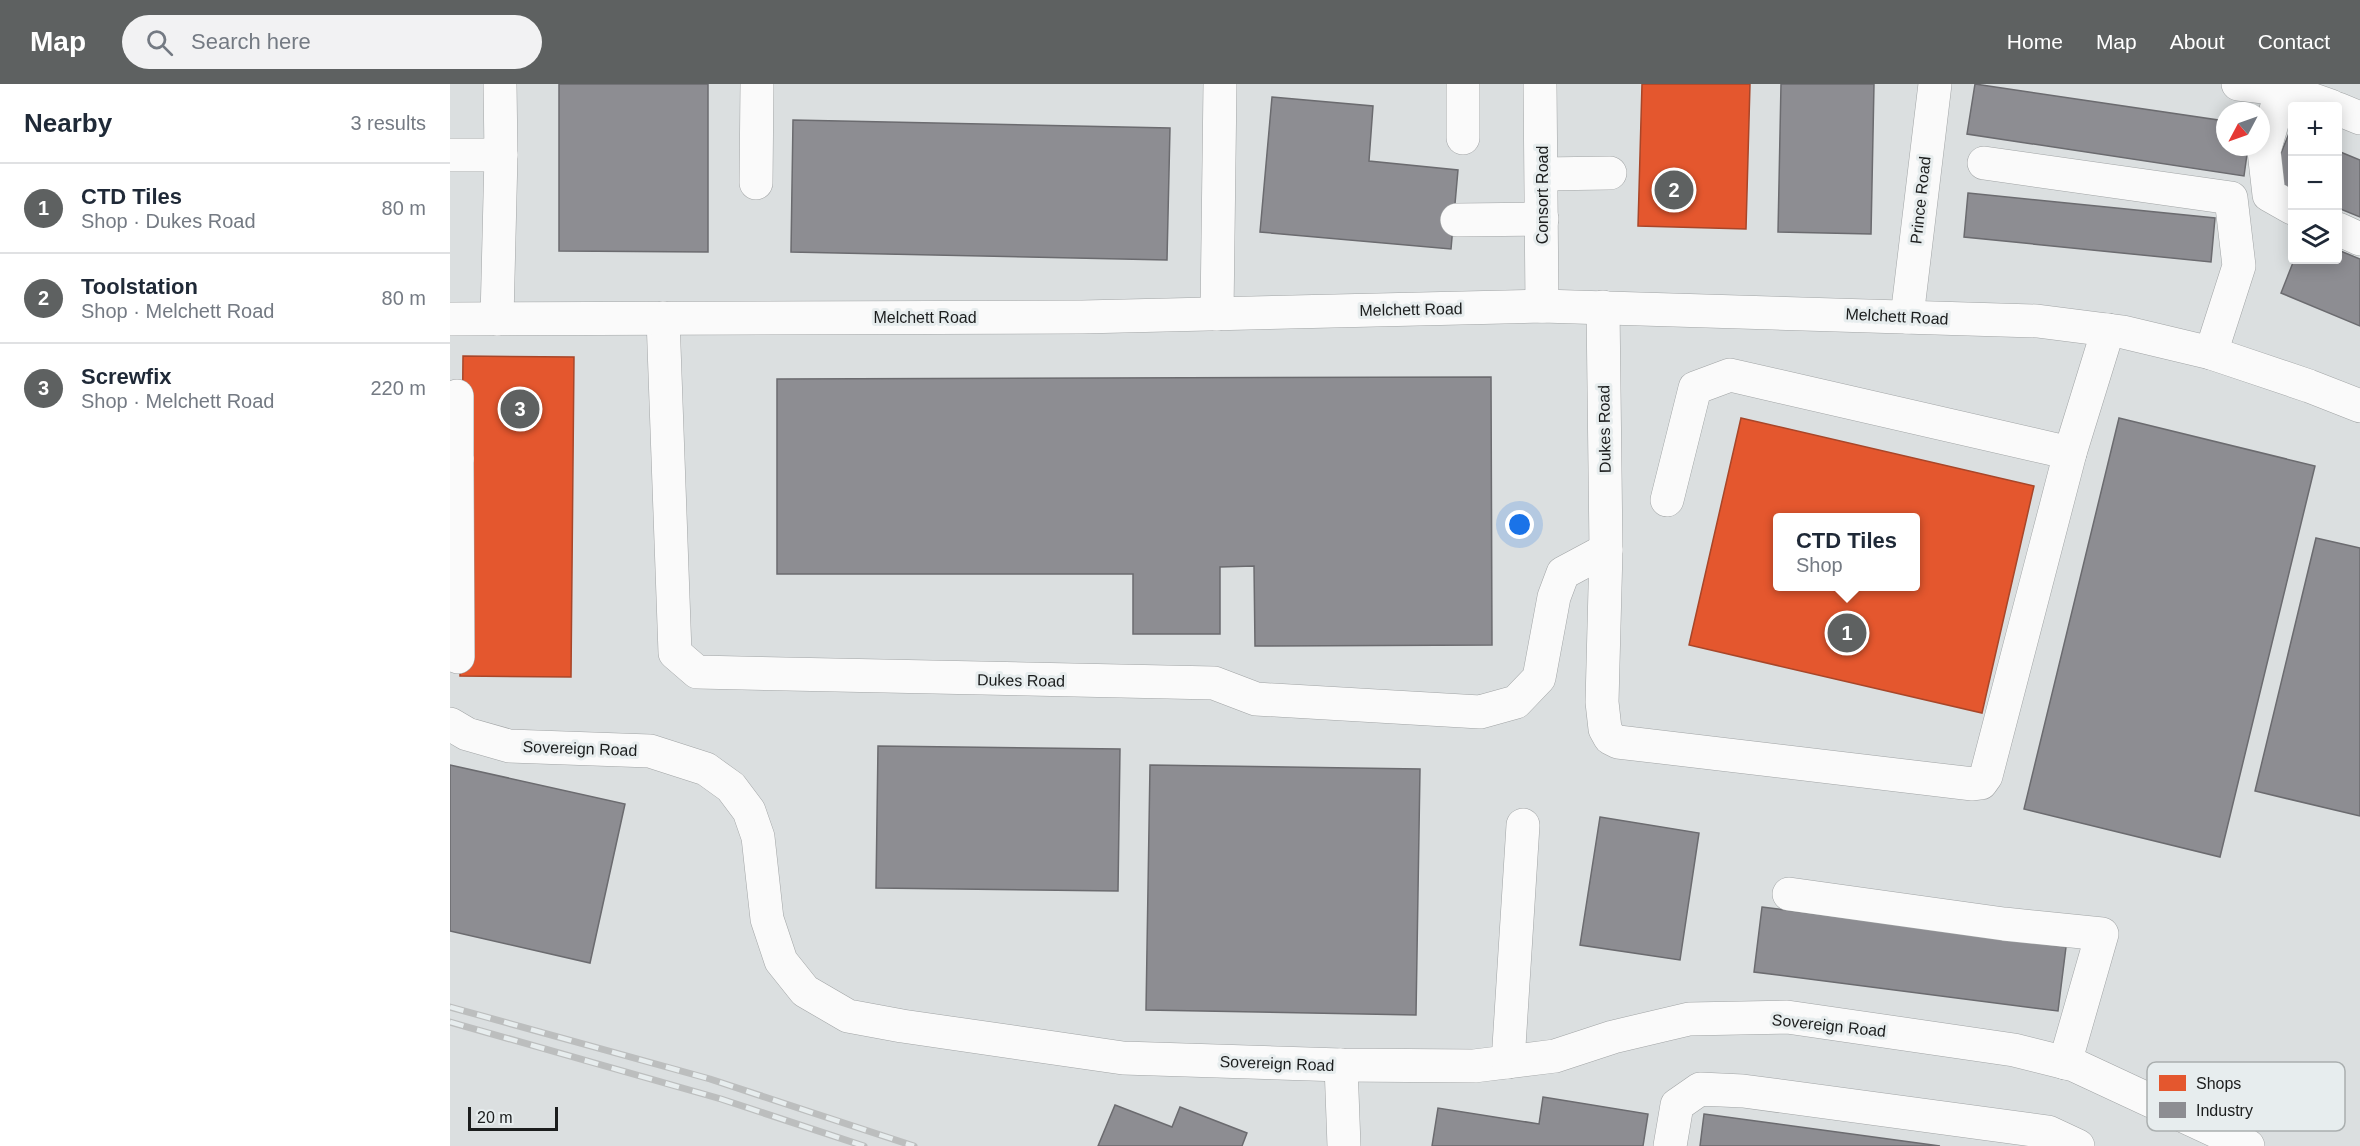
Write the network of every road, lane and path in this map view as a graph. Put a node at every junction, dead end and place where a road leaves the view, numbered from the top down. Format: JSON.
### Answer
{"nodes":[{"id":1,"x":500,"y":84,"type":"edge"},
{"id":2,"x":757,"y":84,"type":"edge"},
{"id":3,"x":1220,"y":84,"type":"edge"},
{"id":4,"x":1463,"y":84,"type":"edge"},
{"id":5,"x":1540,"y":84,"type":"edge"},
{"id":6,"x":1935,"y":84,"type":"edge"},
{"id":7,"x":2238,"y":84,"type":"edge"},
{"id":8,"x":2308,"y":94,"type":"edge"},
{"id":9,"x":2342,"y":111,"type":"edge"},
{"id":10,"x":2360,"y":118,"type":"edge"},
{"id":11,"x":1464,"y":138,"type":"dead end"},
{"id":12,"x":450,"y":155,"type":"edge"},
{"id":13,"x":501,"y":155,"type":"junction"},
{"id":14,"x":1984,"y":164,"type":"dead end"},
{"id":15,"x":1610,"y":173,"type":"dead end"},
{"id":16,"x":1542,"y":174,"type":"junction"},
{"id":17,"x":756,"y":183,"type":"dead end"},
{"id":18,"x":2288,"y":206,"type":"edge"},
{"id":19,"x":1542,"y":219,"type":"junction"},
{"id":20,"x":1458,"y":220,"type":"dead end"},
{"id":21,"x":2342,"y":231,"type":"edge"},
{"id":22,"x":2360,"y":239,"type":"edge"},
{"id":23,"x":1542,"y":306,"type":"junction"},
{"id":24,"x":1603,"y":307,"type":"junction"},
{"id":25,"x":1217,"y":314,"type":"junction"},
{"id":26,"x":1907,"y":317,"type":"junction"},
{"id":27,"x":663,"y":318,"type":"junction"},
{"id":28,"x":450,"y":319,"type":"edge"},
{"id":29,"x":497,"y":319,"type":"junction"},
{"id":30,"x":2108,"y":330,"type":"junction"},
{"id":31,"x":2211,"y":353,"type":"junction"},
{"id":32,"x":457,"y":396,"type":"dead end"},
{"id":33,"x":2360,"y":406,"type":"edge"},
{"id":34,"x":2070,"y":453,"type":"junction"},
{"id":35,"x":454,"y":460,"type":"edge"},
{"id":36,"x":1667,"y":500,"type":"dead end"},
{"id":37,"x":1605,"y":550,"type":"junction"},
{"id":38,"x":458,"y":657,"type":"dead end"},
{"id":39,"x":450,"y":724,"type":"edge"},
{"id":40,"x":1523,"y":825,"type":"dead end"},
{"id":41,"x":1790,"y":894,"type":"dead end"},
{"id":42,"x":1508,"y":1062,"type":"junction"},
{"id":43,"x":2065,"y":1063,"type":"junction"},
{"id":44,"x":1341,"y":1065,"type":"junction"},
{"id":45,"x":2147,"y":1098,"type":"edge"},
{"id":46,"x":2216,"y":1131,"type":"edge"},
{"id":47,"x":1344,"y":1146,"type":"edge"},
{"id":48,"x":1670,"y":1146,"type":"edge"},
{"id":49,"x":2078,"y":1146,"type":"edge"},
{"id":50,"x":2248,"y":1146,"type":"edge"}],
"edges":[{"from":1,"to":13,"type":"street"},
{"from":2,"to":17,"type":"street"},
{"from":3,"to":25,"type":"street"},
{"from":4,"to":11,"type":"street"},
{"from":5,"to":16,"type":"street","name":"Consort Road"},
{"from":6,"to":26,"type":"street","name":"Prince Road"},
{"from":7,"to":8,"type":"street"},
{"from":8,"to":18,"type":"street"},
{"from":9,"to":10,"type":"street"},
{"from":12,"to":13,"type":"street"},
{"from":13,"to":29,"type":"street"},
{"from":14,"to":31,"type":"street"},
{"from":15,"to":16,"type":"street"},
{"from":16,"to":19,"type":"street","name":"Consort Road"},
{"from":19,"to":20,"type":"street"},
{"from":19,"to":23,"type":"street","name":"Consort Road"},
{"from":21,"to":22,"type":"street"},
{"from":23,"to":24,"type":"street","name":"Melchett Road"},
{"from":23,"to":25,"type":"street","name":"Melchett Road"},
{"from":24,"to":26,"type":"street","name":"Melchett Road"},
{"from":24,"to":37,"type":"street","name":"Dukes Road"},
{"from":25,"to":27,"type":"street","name":"Melchett Road"},
{"from":26,"to":30,"type":"street","name":"Melchett Road"},
{"from":27,"to":29,"type":"street","name":"Melchett Road"},
{"from":27,"to":37,"type":"street","name":"Dukes Road"},
{"from":28,"to":29,"type":"street","name":"Melchett Road"},
{"from":30,"to":31,"type":"street","name":"Melchett Road"},
{"from":30,"to":34,"type":"street"},
{"from":31,"to":33,"type":"street","name":"Melchett Road"},
{"from":32,"to":35,"type":"street"},
{"from":34,"to":36,"type":"street"},
{"from":34,"to":37,"type":"street","name":"Dukes Road"},
{"from":35,"to":38,"type":"street"},
{"from":39,"to":44,"type":"street","name":"Sovereign Road"},
{"from":40,"to":42,"type":"street"},
{"from":41,"to":43,"type":"street"},
{"from":42,"to":43,"type":"street","name":"Sovereign Road"},
{"from":42,"to":44,"type":"street","name":"Sovereign Road"},
{"from":43,"to":45,"type":"street","name":"Sovereign Road"},
{"from":44,"to":47,"type":"street"},
{"from":46,"to":50,"type":"street","name":"Sovereign Road"},
{"from":48,"to":49,"type":"street"}]}
